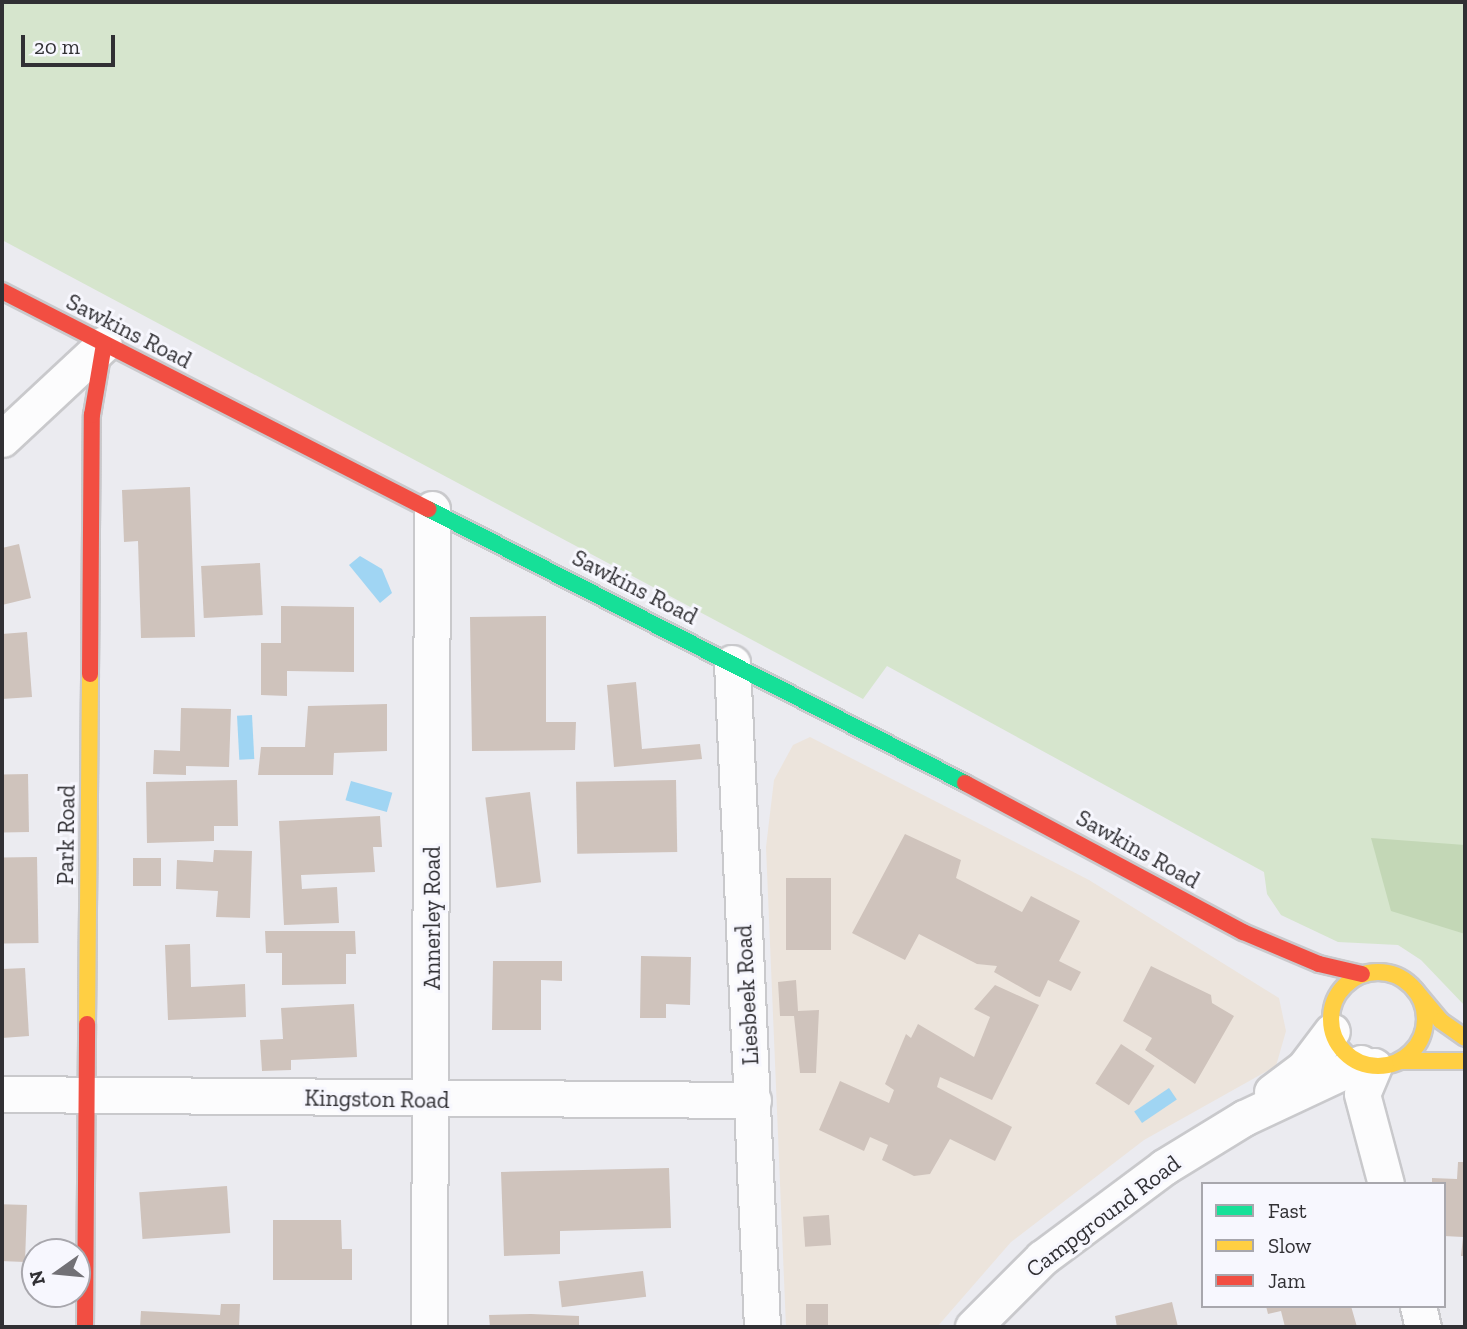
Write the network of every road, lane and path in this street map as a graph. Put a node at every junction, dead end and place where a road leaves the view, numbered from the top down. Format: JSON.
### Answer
{"nodes":[{"id":1,"x":2,"y":291,"type":"edge"},
{"id":2,"x":104,"y":344,"type":"junction"},
{"id":3,"x":2,"y":439,"type":"edge"},
{"id":4,"x":432,"y":509,"type":"junction"},
{"id":5,"x":732,"y":663,"type":"junction"},
{"id":6,"x":1243,"y":932,"type":"junction"},
{"id":7,"x":1291,"y":973,"type":"dead end"},
{"id":8,"x":1363,"y":974,"type":"junction"},
{"id":9,"x":1414,"y":989,"type":"junction"},
{"id":10,"x":1319,"y":997,"type":"dead end"},
{"id":11,"x":1331,"y":1022,"type":"junction"},
{"id":12,"x":1465,"y":1038,"type":"edge"},
{"id":13,"x":1465,"y":1061,"type":"edge"},
{"id":14,"x":1378,"y":1064,"type":"junction"},
{"id":15,"x":2,"y":1094,"type":"edge"},
{"id":16,"x":86,"y":1094,"type":"junction"},
{"id":17,"x":432,"y":1100,"type":"junction"},
{"id":18,"x":753,"y":1100,"type":"junction"},
{"id":19,"x":1244,"y":1118,"type":"junction"},
{"id":20,"x":1385,"y":1182,"type":"edge"},
{"id":21,"x":1418,"y":1308,"type":"edge"},
{"id":22,"x":85,"y":1327,"type":"edge"},
{"id":23,"x":429,"y":1327,"type":"edge"},
{"id":24,"x":762,"y":1327,"type":"edge"},
{"id":25,"x":973,"y":1327,"type":"edge"},
{"id":26,"x":1423,"y":1327,"type":"edge"}],
"edges":[{"from":1,"to":2,"type":"street","name":"Sawkins Road"},
{"from":2,"to":3,"type":"street"},
{"from":2,"to":4,"type":"street","name":"Sawkins Road"},
{"from":2,"to":16,"type":"street","name":"Park Road"},
{"from":4,"to":5,"type":"street","name":"Sawkins Road"},
{"from":4,"to":17,"type":"street","name":"Annerley Road"},
{"from":5,"to":6,"type":"street","name":"Sawkins Road"},
{"from":5,"to":18,"type":"street","name":"Liesbeek Road"},
{"from":6,"to":7,"type":"street","name":"Sawkins Road"},
{"from":6,"to":8,"type":"street","name":"Sawkins Road"},
{"from":8,"to":9,"type":"street"},
{"from":8,"to":11,"type":"street"},
{"from":9,"to":12,"type":"street"},
{"from":9,"to":14,"type":"street"},
{"from":10,"to":11,"type":"street"},
{"from":11,"to":14,"type":"street"},
{"from":11,"to":19,"type":"street","name":"Campground Road"},
{"from":13,"to":14,"type":"street","name":"Campground Road"},
{"from":14,"to":19,"type":"street","name":"Campground Road"},
{"from":14,"to":20,"type":"street"},
{"from":15,"to":16,"type":"street","name":"Kingston Road"},
{"from":16,"to":17,"type":"street","name":"Kingston Road"},
{"from":16,"to":22,"type":"street","name":"Park Road"},
{"from":17,"to":18,"type":"street","name":"Kingston Road"},
{"from":17,"to":23,"type":"street","name":"Annerley Road"},
{"from":18,"to":24,"type":"street","name":"Liesbeek Road"},
{"from":19,"to":25,"type":"street","name":"Campground Road"},
{"from":21,"to":26,"type":"street"}]}
